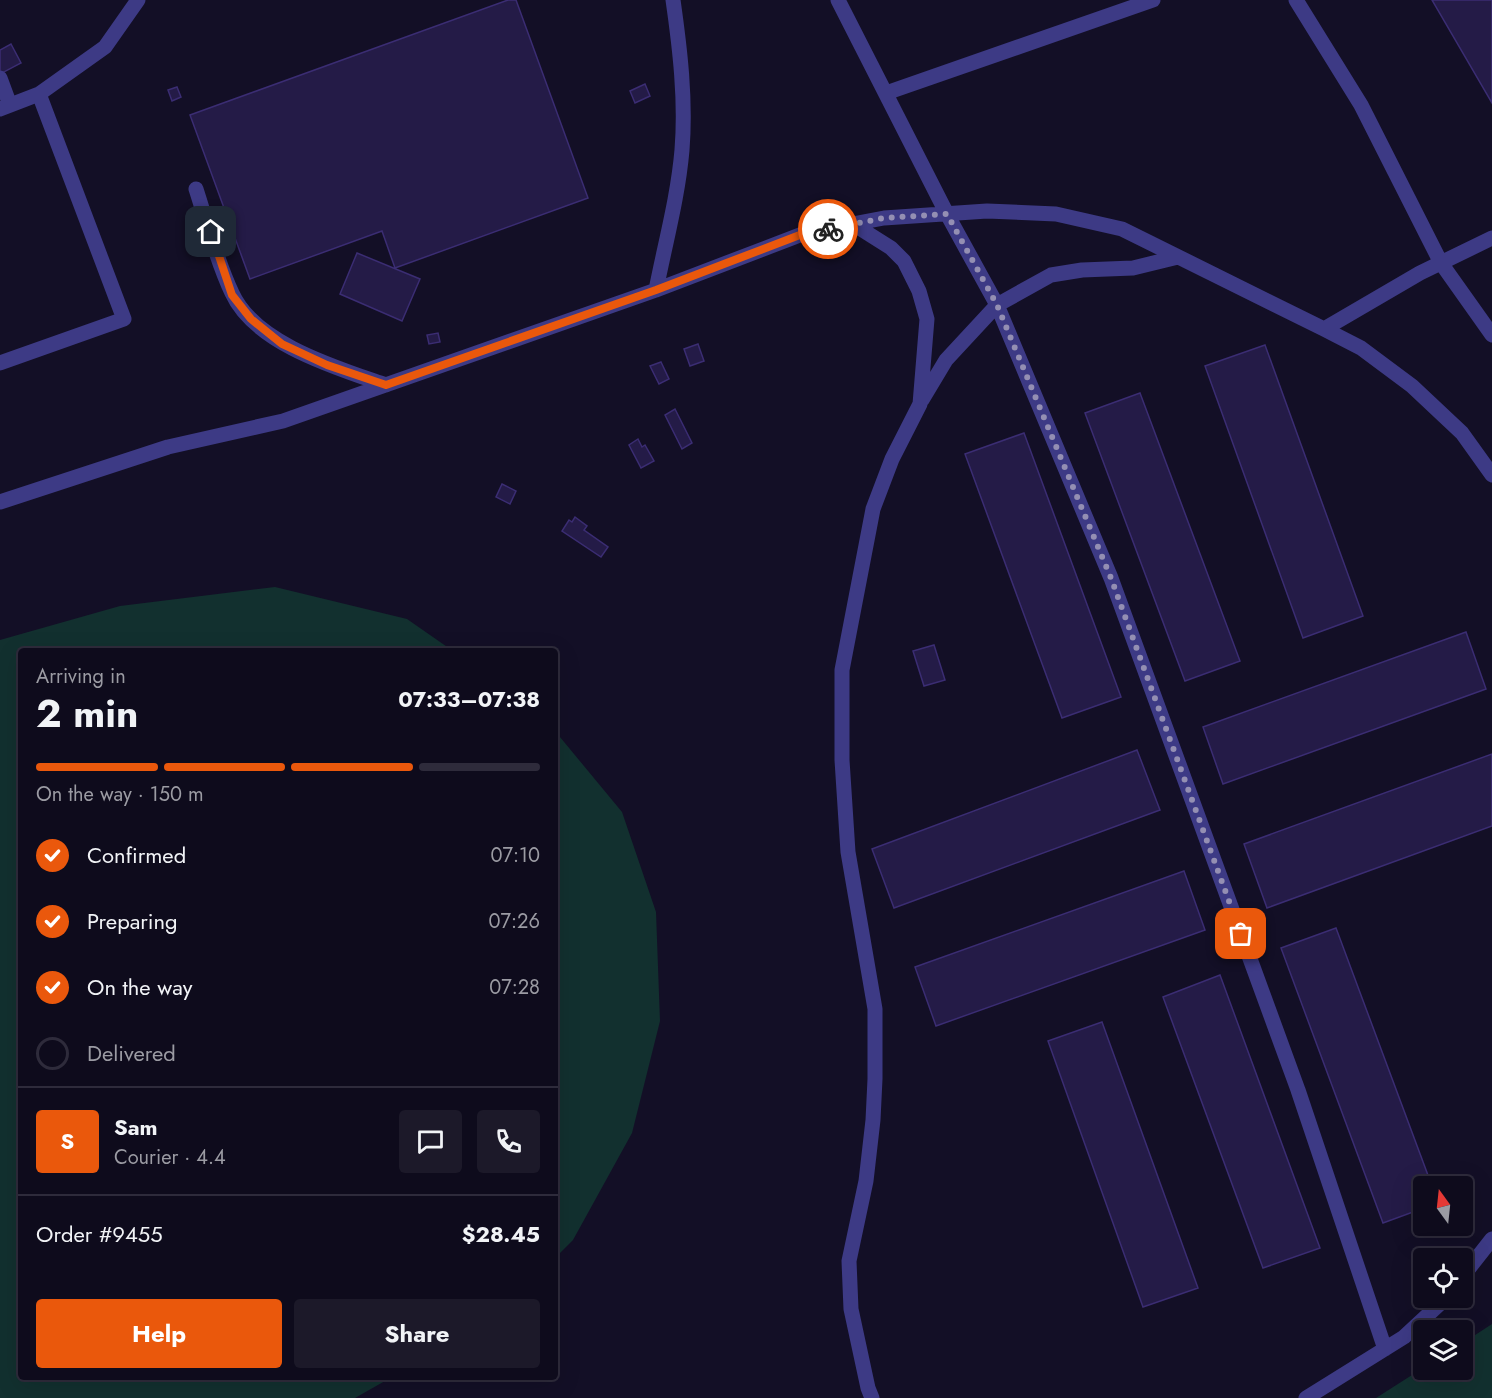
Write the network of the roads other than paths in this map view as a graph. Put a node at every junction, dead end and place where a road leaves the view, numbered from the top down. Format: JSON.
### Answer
{"nodes":[{"id":1,"x":138,"y":0,"type":"edge"},
{"id":2,"x":673,"y":0,"type":"edge"},
{"id":3,"x":838,"y":0,"type":"edge"},
{"id":4,"x":1153,"y":0,"type":"edge"},
{"id":5,"x":1296,"y":0,"type":"edge"},
{"id":6,"x":0,"y":78,"type":"edge"},
{"id":7,"x":886,"y":93,"type":"junction"},
{"id":8,"x":39,"y":94,"type":"junction"},
{"id":9,"x":5,"y":107,"type":"edge"},
{"id":10,"x":196,"y":189,"type":"dead end"},
{"id":11,"x":947,"y":214,"type":"junction"},
{"id":12,"x":853,"y":224,"type":"junction"},
{"id":13,"x":1492,"y":238,"type":"edge"},
{"id":14,"x":1179,"y":257,"type":"junction"},
{"id":15,"x":1441,"y":262,"type":"junction"},
{"id":16,"x":656,"y":290,"type":"junction"},
{"id":17,"x":997,"y":305,"type":"junction"},
{"id":18,"x":1324,"y":329,"type":"junction"},
{"id":19,"x":1492,"y":335,"type":"edge"},
{"id":20,"x":0,"y":363,"type":"edge"},
{"id":21,"x":386,"y":385,"type":"junction"},
{"id":22,"x":920,"y":404,"type":"junction"},
{"id":23,"x":1492,"y":475,"type":"edge"},
{"id":24,"x":0,"y":502,"type":"edge"},
{"id":25,"x":1492,"y":1239,"type":"edge"},
{"id":26,"x":1473,"y":1263,"type":"edge"},
{"id":27,"x":1435,"y":1308,"type":"edge"},
{"id":28,"x":1385,"y":1349,"type":"junction"},
{"id":29,"x":872,"y":1398,"type":"edge"},
{"id":30,"x":1306,"y":1398,"type":"edge"}],
"edges":[{"from":1,"to":8,"type":"lane"},
{"from":2,"to":16,"type":"lane"},
{"from":3,"to":7,"type":"lane"},
{"from":4,"to":7,"type":"lane"},
{"from":5,"to":15,"type":"lane"},
{"from":6,"to":9,"type":"lane"},
{"from":7,"to":11,"type":"lane"},
{"from":8,"to":9,"type":"lane"},
{"from":8,"to":20,"type":"lane"},
{"from":10,"to":21,"type":"lane"},
{"from":11,"to":12,"type":"lane"},
{"from":11,"to":14,"type":"lane"},
{"from":11,"to":17,"type":"lane"},
{"from":12,"to":16,"type":"lane"},
{"from":12,"to":22,"type":"lane"},
{"from":13,"to":15,"type":"lane"},
{"from":14,"to":17,"type":"lane"},
{"from":14,"to":18,"type":"lane"},
{"from":15,"to":18,"type":"lane"},
{"from":15,"to":19,"type":"lane"},
{"from":16,"to":21,"type":"lane"},
{"from":17,"to":22,"type":"lane"},
{"from":17,"to":28,"type":"lane"},
{"from":18,"to":23,"type":"lane"},
{"from":21,"to":24,"type":"lane"},
{"from":22,"to":29,"type":"lane"},
{"from":25,"to":26,"type":"lane"},
{"from":27,"to":28,"type":"lane"},
{"from":28,"to":30,"type":"lane"}]}
